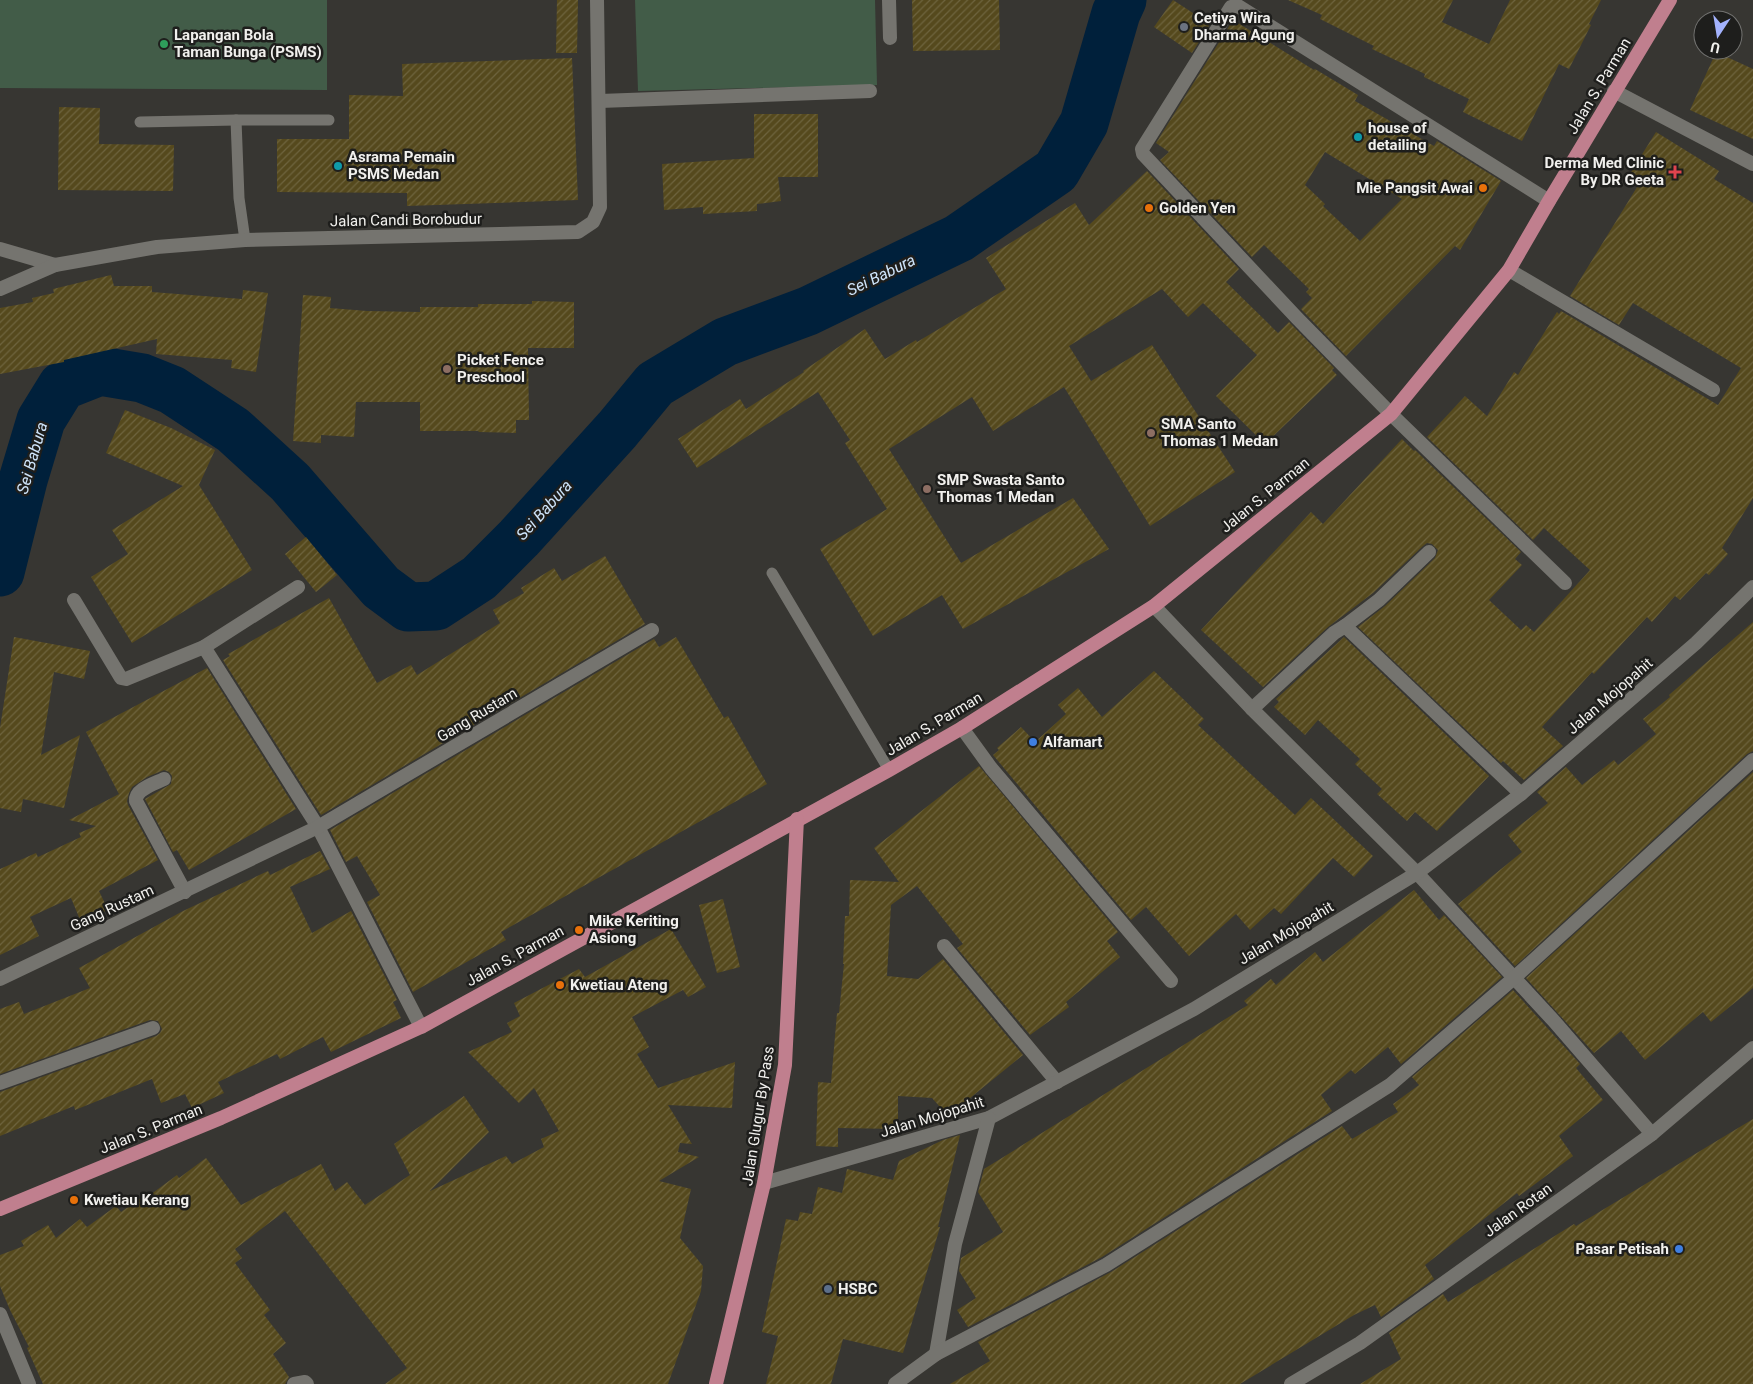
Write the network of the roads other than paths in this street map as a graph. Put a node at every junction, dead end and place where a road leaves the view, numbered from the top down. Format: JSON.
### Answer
{"nodes":[{"id":1,"x":597,"y":0,"type":"edge"},
{"id":2,"x":889,"y":0,"type":"edge"},
{"id":3,"x":1670,"y":0,"type":"edge"},
{"id":4,"x":890,"y":38,"type":"dead end"},
{"id":5,"x":870,"y":91,"type":"dead end"},
{"id":6,"x":1614,"y":91,"type":"junction"},
{"id":7,"x":600,"y":101,"type":"junction"},
{"id":8,"x":236,"y":120,"type":"junction"},
{"id":9,"x":329,"y":120,"type":"dead end"},
{"id":10,"x":140,"y":122,"type":"dead end"},
{"id":11,"x":1753,"y":164,"type":"edge"},
{"id":12,"x":1549,"y":201,"type":"junction"},
{"id":13,"x":245,"y":240,"type":"junction"},
{"id":14,"x":0,"y":249,"type":"edge"},
{"id":15,"x":55,"y":265,"type":"junction"},
{"id":16,"x":1510,"y":270,"type":"junction"},
{"id":17,"x":0,"y":289,"type":"edge"},
{"id":18,"x":1713,"y":390,"type":"dead end"},
{"id":19,"x":1391,"y":414,"type":"junction"},
{"id":20,"x":1429,"y":552,"type":"dead end"},
{"id":21,"x":772,"y":573,"type":"dead end"},
{"id":22,"x":1565,"y":583,"type":"dead end"},
{"id":23,"x":298,"y":587,"type":"dead end"},
{"id":24,"x":1753,"y":587,"type":"edge"},
{"id":25,"x":74,"y":600,"type":"dead end"},
{"id":26,"x":1154,"y":606,"type":"junction"},
{"id":27,"x":1345,"y":626,"type":"junction"},
{"id":28,"x":652,"y":630,"type":"dead end"},
{"id":29,"x":204,"y":648,"type":"junction"},
{"id":30,"x":1252,"y":709,"type":"junction"},
{"id":31,"x":962,"y":728,"type":"junction"},
{"id":32,"x":1753,"y":760,"type":"edge"},
{"id":33,"x":889,"y":770,"type":"junction"},
{"id":34,"x":164,"y":779,"type":"dead end"},
{"id":35,"x":1521,"y":794,"type":"junction"},
{"id":36,"x":797,"y":819,"type":"junction"},
{"id":37,"x":318,"y":827,"type":"junction"},
{"id":38,"x":1417,"y":873,"type":"junction"},
{"id":39,"x":185,"y":892,"type":"junction"},
{"id":40,"x":944,"y":946,"type":"dead end"},
{"id":41,"x":1514,"y":978,"type":"junction"},
{"id":42,"x":0,"y":979,"type":"edge"},
{"id":43,"x":1171,"y":981,"type":"dead end"},
{"id":44,"x":421,"y":1027,"type":"junction"},
{"id":45,"x":153,"y":1028,"type":"dead end"},
{"id":46,"x":1753,"y":1048,"type":"edge"},
{"id":47,"x":1057,"y":1082,"type":"junction"},
{"id":48,"x":0,"y":1083,"type":"edge"},
{"id":49,"x":989,"y":1118,"type":"junction"},
{"id":50,"x":1652,"y":1134,"type":"junction"},
{"id":51,"x":764,"y":1183,"type":"junction"},
{"id":52,"x":0,"y":1209,"type":"edge"},
{"id":53,"x":0,"y":1314,"type":"edge"},
{"id":54,"x":936,"y":1354,"type":"junction"},
{"id":55,"x":27,"y":1383,"type":"edge"},
{"id":56,"x":294,"y":1384,"type":"edge"},
{"id":57,"x":307,"y":1384,"type":"edge"},
{"id":58,"x":716,"y":1384,"type":"edge"},
{"id":59,"x":895,"y":1384,"type":"edge"},
{"id":60,"x":1291,"y":1384,"type":"edge"}],
"edges":[{"from":1,"to":7,"type":"street","name":"Jalan Candi Borobudur"},
{"from":2,"to":4,"type":"street"},
{"from":3,"to":6,"type":"main road","name":"Jalan S. Parman"},
{"from":5,"to":7,"type":"street"},
{"from":6,"to":11,"type":"street"},
{"from":6,"to":12,"type":"main road","name":"Jalan S. Parman"},
{"from":7,"to":13,"type":"street","name":"Jalan Candi Borobudur"},
{"from":8,"to":9,"type":"lane"},
{"from":8,"to":10,"type":"lane"},
{"from":8,"to":13,"type":"lane"},
{"from":12,"to":16,"type":"main road","name":"Jalan S. Parman"},
{"from":12,"to":19,"type":"street"},
{"from":13,"to":15,"type":"street","name":"Jalan Candi Borobudur"},
{"from":14,"to":15,"type":"street"},
{"from":15,"to":17,"type":"street","name":"Jalan Candi Borobudur"},
{"from":16,"to":18,"type":"street"},
{"from":16,"to":19,"type":"main road","name":"Jalan S. Parman"},
{"from":19,"to":22,"type":"street"},
{"from":19,"to":26,"type":"main road","name":"Jalan S. Parman"},
{"from":20,"to":27,"type":"street"},
{"from":21,"to":33,"type":"lane"},
{"from":23,"to":29,"type":"street"},
{"from":24,"to":35,"type":"street","name":"Jalan Mojopahit"},
{"from":25,"to":29,"type":"street"},
{"from":26,"to":30,"type":"street"},
{"from":26,"to":31,"type":"main road","name":"Jalan S. Parman"},
{"from":27,"to":30,"type":"street"},
{"from":27,"to":35,"type":"street"},
{"from":28,"to":37,"type":"street","name":"Gang Rustam"},
{"from":29,"to":37,"type":"street"},
{"from":30,"to":38,"type":"street"},
{"from":31,"to":33,"type":"main road","name":"Jalan S. Parman"},
{"from":31,"to":43,"type":"street"},
{"from":32,"to":41,"type":"street"},
{"from":33,"to":36,"type":"main road","name":"Jalan S. Parman"},
{"from":34,"to":39,"type":"street"},
{"from":35,"to":38,"type":"street","name":"Jalan Mojopahit"},
{"from":36,"to":44,"type":"main road","name":"Jalan S. Parman"},
{"from":36,"to":51,"type":"main road","name":"Jalan Glugur By Pass"},
{"from":37,"to":39,"type":"street","name":"Gang Rustam"},
{"from":37,"to":44,"type":"street"},
{"from":38,"to":41,"type":"street"},
{"from":38,"to":47,"type":"street","name":"Jalan Mojopahit"},
{"from":39,"to":42,"type":"street","name":"Gang Rustam"},
{"from":40,"to":47,"type":"street"},
{"from":41,"to":50,"type":"street"},
{"from":41,"to":54,"type":"street"},
{"from":44,"to":52,"type":"main road","name":"Jalan S. Parman"},
{"from":45,"to":48,"type":"street"},
{"from":46,"to":50,"type":"street","name":"Jalan Rotan"},
{"from":47,"to":49,"type":"street","name":"Jalan Mojopahit"},
{"from":49,"to":51,"type":"street","name":"Jalan Mojopahit"},
{"from":49,"to":54,"type":"street"},
{"from":50,"to":60,"type":"street","name":"Jalan Rotan"},
{"from":51,"to":58,"type":"main road","name":"Jalan Glugur By Pass"},
{"from":53,"to":55,"type":"street"},
{"from":54,"to":59,"type":"street"},
{"from":56,"to":57,"type":"street"}]}
